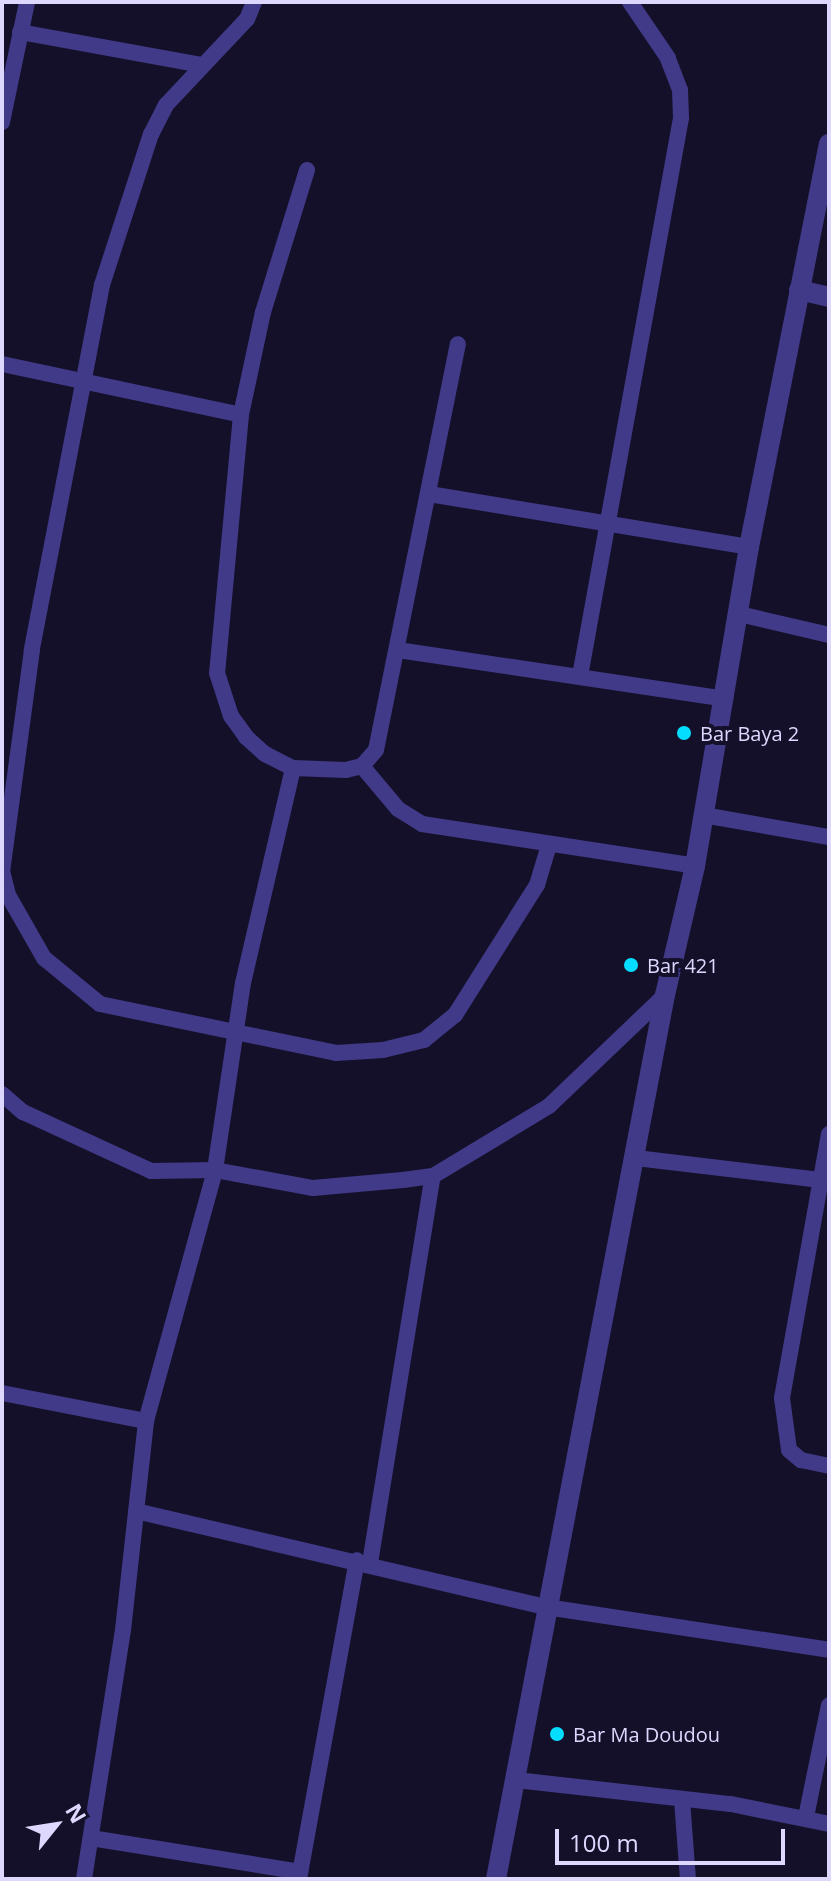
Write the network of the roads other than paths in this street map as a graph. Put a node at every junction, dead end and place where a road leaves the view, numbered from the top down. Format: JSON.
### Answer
{"nodes":[{"id":1,"x":27,"y":2,"type":"edge"},
{"id":2,"x":254,"y":2,"type":"edge"},
{"id":3,"x":630,"y":2,"type":"edge"},
{"id":4,"x":20,"y":32,"type":"junction"},
{"id":5,"x":201,"y":65,"type":"junction"},
{"id":6,"x":2,"y":122,"type":"edge"},
{"id":7,"x":829,"y":144,"type":"edge"},
{"id":8,"x":307,"y":170,"type":"dead end"},
{"id":9,"x":799,"y":290,"type":"junction"},
{"id":10,"x":829,"y":297,"type":"edge"},
{"id":11,"x":458,"y":344,"type":"dead end"},
{"id":12,"x":2,"y":364,"type":"edge"},
{"id":13,"x":85,"y":381,"type":"junction"},
{"id":14,"x":241,"y":415,"type":"junction"},
{"id":15,"x":429,"y":494,"type":"junction"},
{"id":16,"x":610,"y":521,"type":"junction"},
{"id":17,"x":749,"y":547,"type":"junction"},
{"id":18,"x":739,"y":614,"type":"junction"},
{"id":19,"x":829,"y":635,"type":"edge"},
{"id":20,"x":398,"y":650,"type":"junction"},
{"id":21,"x":580,"y":676,"type":"junction"},
{"id":22,"x":725,"y":699,"type":"junction"},
{"id":23,"x":362,"y":766,"type":"junction"},
{"id":24,"x":293,"y":768,"type":"junction"},
{"id":25,"x":703,"y":815,"type":"junction"},
{"id":26,"x":829,"y":837,"type":"edge"},
{"id":27,"x":549,"y":845,"type":"junction"},
{"id":28,"x":695,"y":866,"type":"junction"},
{"id":29,"x":665,"y":995,"type":"junction"},
{"id":30,"x":237,"y":1028,"type":"junction"},
{"id":31,"x":2,"y":1094,"type":"edge"},
{"id":32,"x":829,"y":1134,"type":"edge"},
{"id":33,"x":636,"y":1158,"type":"junction"},
{"id":34,"x":215,"y":1170,"type":"junction"},
{"id":35,"x":433,"y":1176,"type":"junction"},
{"id":36,"x":825,"y":1180,"type":"edge"},
{"id":37,"x":2,"y":1393,"type":"edge"},
{"id":38,"x":146,"y":1421,"type":"junction"},
{"id":39,"x":829,"y":1466,"type":"edge"},
{"id":40,"x":136,"y":1511,"type":"junction"},
{"id":41,"x":363,"y":1561,"type":"junction"},
{"id":42,"x":546,"y":1607,"type":"junction"},
{"id":43,"x":829,"y":1650,"type":"edge"},
{"id":44,"x":829,"y":1705,"type":"edge"},
{"id":45,"x":516,"y":1780,"type":"junction"},
{"id":46,"x":682,"y":1800,"type":"junction"},
{"id":47,"x":806,"y":1817,"type":"junction"},
{"id":48,"x":829,"y":1824,"type":"edge"},
{"id":49,"x":91,"y":1838,"type":"junction"},
{"id":50,"x":299,"y":1876,"type":"edge"},
{"id":51,"x":84,"y":1879,"type":"edge"},
{"id":52,"x":496,"y":1879,"type":"edge"},
{"id":53,"x":688,"y":1879,"type":"edge"}],
"edges":[{"from":1,"to":4,"type":"street"},
{"from":2,"to":5,"type":"street"},
{"from":3,"to":16,"type":"street"},
{"from":4,"to":5,"type":"street"},
{"from":4,"to":6,"type":"street"},
{"from":5,"to":13,"type":"street"},
{"from":7,"to":9,"type":"street"},
{"from":8,"to":14,"type":"street"},
{"from":9,"to":10,"type":"street"},
{"from":9,"to":17,"type":"street"},
{"from":11,"to":15,"type":"street"},
{"from":12,"to":13,"type":"street"},
{"from":13,"to":14,"type":"street"},
{"from":13,"to":30,"type":"street"},
{"from":14,"to":24,"type":"street"},
{"from":15,"to":16,"type":"street"},
{"from":15,"to":20,"type":"street"},
{"from":16,"to":17,"type":"street"},
{"from":16,"to":21,"type":"street"},
{"from":17,"to":18,"type":"street"},
{"from":18,"to":19,"type":"street"},
{"from":18,"to":22,"type":"street"},
{"from":20,"to":21,"type":"street"},
{"from":20,"to":23,"type":"street"},
{"from":21,"to":22,"type":"street"},
{"from":22,"to":25,"type":"street"},
{"from":23,"to":24,"type":"street"},
{"from":23,"to":27,"type":"street"},
{"from":24,"to":30,"type":"street"},
{"from":25,"to":26,"type":"street"},
{"from":25,"to":28,"type":"street"},
{"from":27,"to":28,"type":"street"},
{"from":27,"to":30,"type":"street"},
{"from":28,"to":29,"type":"street"},
{"from":29,"to":33,"type":"street"},
{"from":29,"to":35,"type":"street"},
{"from":30,"to":34,"type":"street"},
{"from":31,"to":34,"type":"street"},
{"from":32,"to":36,"type":"street"},
{"from":33,"to":36,"type":"street"},
{"from":33,"to":42,"type":"street"},
{"from":34,"to":35,"type":"street"},
{"from":34,"to":38,"type":"street"},
{"from":35,"to":41,"type":"street"},
{"from":36,"to":39,"type":"street"},
{"from":37,"to":38,"type":"street"},
{"from":38,"to":40,"type":"street"},
{"from":40,"to":41,"type":"street"},
{"from":40,"to":49,"type":"street"},
{"from":41,"to":42,"type":"street"},
{"from":41,"to":50,"type":"street"},
{"from":42,"to":43,"type":"street"},
{"from":42,"to":45,"type":"street"},
{"from":44,"to":47,"type":"street"},
{"from":45,"to":46,"type":"street"},
{"from":45,"to":52,"type":"street"},
{"from":46,"to":47,"type":"street"},
{"from":46,"to":53,"type":"street"},
{"from":47,"to":48,"type":"street"},
{"from":49,"to":50,"type":"street"},
{"from":49,"to":51,"type":"street"}]}
